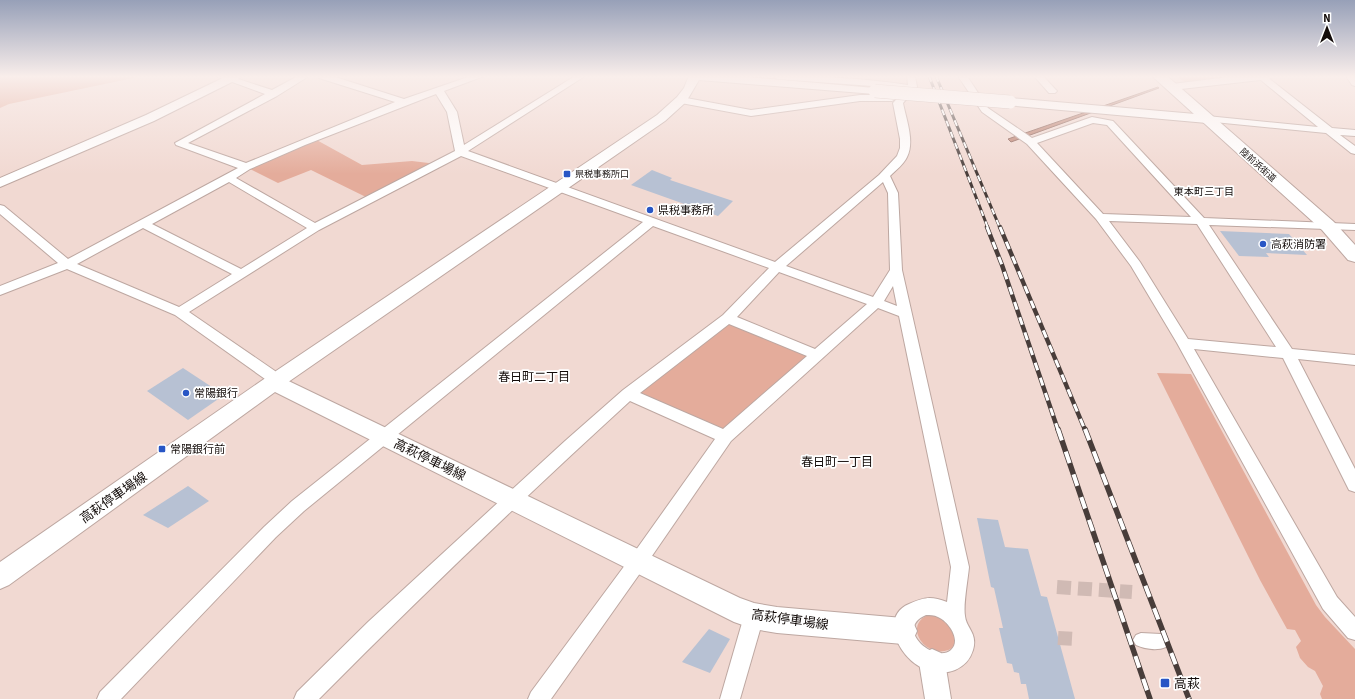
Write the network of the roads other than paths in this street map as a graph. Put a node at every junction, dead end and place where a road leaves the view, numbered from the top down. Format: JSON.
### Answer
{"nodes":[{"id":1,"x":168,"y":109,"type":"edge"},
{"id":2,"x":246,"y":109,"type":"edge"},
{"id":3,"x":387,"y":109,"type":"edge"},
{"id":4,"x":450,"y":109,"type":"edge"},
{"id":5,"x":529,"y":109,"type":"edge"},
{"id":6,"x":671,"y":109,"type":"edge"},
{"id":7,"x":727,"y":109,"type":"edge"},
{"id":8,"x":783,"y":109,"type":"edge"},
{"id":9,"x":899,"y":109,"type":"edge"},
{"id":10,"x":984,"y":109,"type":"edge"},
{"id":11,"x":1087,"y":109,"type":"edge"},
{"id":12,"x":1196,"y":109,"type":"edge"},
{"id":13,"x":1302,"y":109,"type":"edge"},
{"id":14,"x":1207,"y":119,"type":"junction"},
{"id":15,"x":1328,"y":130,"type":"junction"},
{"id":16,"x":1355,"y":133,"type":"edge"},
{"id":17,"x":1031,"y":142,"type":"junction"},
{"id":18,"x":1355,"y":151,"type":"edge"},
{"id":19,"x":460,"y":152,"type":"junction"},
{"id":20,"x":246,"y":167,"type":"junction"},
{"id":21,"x":882,"y":177,"type":"junction"},
{"id":22,"x":229,"y":178,"type":"junction"},
{"id":23,"x":0,"y":183,"type":"edge"},
{"id":24,"x":558,"y":188,"type":"junction"},
{"id":25,"x":0,"y":208,"type":"edge"},
{"id":26,"x":1100,"y":217,"type":"junction"},
{"id":27,"x":1201,"y":220,"type":"junction"},
{"id":28,"x":651,"y":222,"type":"junction"},
{"id":29,"x":144,"y":224,"type":"junction"},
{"id":30,"x":1328,"y":226,"type":"junction"},
{"id":31,"x":1355,"y":227,"type":"edge"},
{"id":32,"x":315,"y":228,"type":"junction"},
{"id":33,"x":1355,"y":256,"type":"edge"},
{"id":34,"x":67,"y":264,"type":"junction"},
{"id":35,"x":777,"y":267,"type":"junction"},
{"id":36,"x":896,"y":270,"type":"junction"},
{"id":37,"x":241,"y":274,"type":"junction"},
{"id":38,"x":0,"y":291,"type":"edge"},
{"id":39,"x":876,"y":303,"type":"junction"},
{"id":40,"x":180,"y":312,"type":"junction"},
{"id":41,"x":904,"y":313,"type":"junction"},
{"id":42,"x":728,"y":318,"type":"junction"},
{"id":43,"x":1184,"y":343,"type":"junction"},
{"id":44,"x":1288,"y":354,"type":"junction"},
{"id":45,"x":817,"y":355,"type":"junction"},
{"id":46,"x":1355,"y":360,"type":"edge"},
{"id":47,"x":274,"y":382,"type":"junction"},
{"id":48,"x":628,"y":394,"type":"junction"},
{"id":49,"x":383,"y":436,"type":"junction"},
{"id":50,"x":726,"y":438,"type":"junction"},
{"id":51,"x":1355,"y":485,"type":"edge"},
{"id":52,"x":512,"y":499,"type":"junction"},
{"id":53,"x":637,"y":563,"type":"junction"},
{"id":54,"x":0,"y":577,"type":"edge"},
{"id":55,"x":754,"y":616,"type":"junction"},
{"id":56,"x":955,"y":618,"type":"junction"},
{"id":57,"x":903,"y":631,"type":"junction"},
{"id":58,"x":1355,"y":631,"type":"edge"},
{"id":59,"x":1141,"y":640,"type":"dead end"},
{"id":60,"x":1161,"y":642,"type":"dead end"},
{"id":61,"x":932,"y":662,"type":"junction"},
{"id":62,"x":107,"y":699,"type":"edge"},
{"id":63,"x":304,"y":699,"type":"edge"},
{"id":64,"x":538,"y":699,"type":"edge"},
{"id":65,"x":730,"y":699,"type":"edge"},
{"id":66,"x":938,"y":699,"type":"edge"}],
"edges":[{"from":1,"to":23,"type":"street"},
{"from":2,"to":20,"type":"street"},
{"from":3,"to":20,"type":"street"},
{"from":4,"to":19,"type":"street"},
{"from":5,"to":19,"type":"street"},
{"from":6,"to":24,"type":"street"},
{"from":7,"to":8,"type":"street"},
{"from":9,"to":21,"type":"street"},
{"from":10,"to":17,"type":"street"},
{"from":11,"to":14,"type":"street","bridge":true},
{"from":12,"to":14,"type":"highway","name":"陸前浜街道"},
{"from":13,"to":15,"type":"street"},
{"from":14,"to":15,"type":"street"},
{"from":14,"to":30,"type":"highway","name":"陸前浜街道"},
{"from":15,"to":16,"type":"street"},
{"from":15,"to":18,"type":"street"},
{"from":17,"to":26,"type":"street"},
{"from":17,"to":27,"type":"street"},
{"from":19,"to":24,"type":"street"},
{"from":19,"to":32,"type":"street"},
{"from":20,"to":22,"type":"street"},
{"from":21,"to":35,"type":"street"},
{"from":21,"to":36,"type":"street"},
{"from":22,"to":29,"type":"street"},
{"from":22,"to":32,"type":"street"},
{"from":24,"to":28,"type":"street"},
{"from":24,"to":47,"type":"street"},
{"from":25,"to":34,"type":"street"},
{"from":26,"to":27,"type":"street"},
{"from":26,"to":43,"type":"street"},
{"from":27,"to":30,"type":"street"},
{"from":27,"to":44,"type":"street"},
{"from":28,"to":35,"type":"street"},
{"from":28,"to":49,"type":"street"},
{"from":29,"to":34,"type":"street"},
{"from":29,"to":37,"type":"street"},
{"from":30,"to":31,"type":"street"},
{"from":30,"to":33,"type":"highway","name":"陸前浜街道"},
{"from":32,"to":37,"type":"street"},
{"from":34,"to":38,"type":"street"},
{"from":34,"to":40,"type":"street"},
{"from":35,"to":39,"type":"street"},
{"from":35,"to":42,"type":"street"},
{"from":36,"to":39,"type":"street"},
{"from":36,"to":41,"type":"street"},
{"from":37,"to":40,"type":"street"},
{"from":39,"to":41,"type":"street"},
{"from":39,"to":45,"type":"street"},
{"from":40,"to":47,"type":"street"},
{"from":41,"to":56,"type":"street"},
{"from":42,"to":45,"type":"street"},
{"from":42,"to":48,"type":"street"},
{"from":43,"to":44,"type":"street"},
{"from":43,"to":58,"type":"street"},
{"from":44,"to":46,"type":"street"},
{"from":44,"to":51,"type":"street"},
{"from":45,"to":50,"type":"street"},
{"from":47,"to":49,"type":"main road","name":"高萩停車場線"},
{"from":47,"to":54,"type":"main road","name":"高萩停車場線"},
{"from":48,"to":50,"type":"street"},
{"from":48,"to":52,"type":"street"},
{"from":49,"to":52,"type":"main road","name":"高萩停車場線"},
{"from":49,"to":62,"type":"street"},
{"from":50,"to":53,"type":"street"},
{"from":52,"to":53,"type":"main road","name":"高萩停車場線"},
{"from":52,"to":63,"type":"street"},
{"from":53,"to":55,"type":"main road","name":"高萩停車場線"},
{"from":53,"to":64,"type":"street"},
{"from":55,"to":57,"type":"main road","name":"高萩停車場線"},
{"from":55,"to":65,"type":"street"},
{"from":56,"to":57,"type":"street"},
{"from":56,"to":61,"type":"street"},
{"from":57,"to":61,"type":"street"},
{"from":59,"to":60,"type":"street"},
{"from":61,"to":66,"type":"street"}]}
